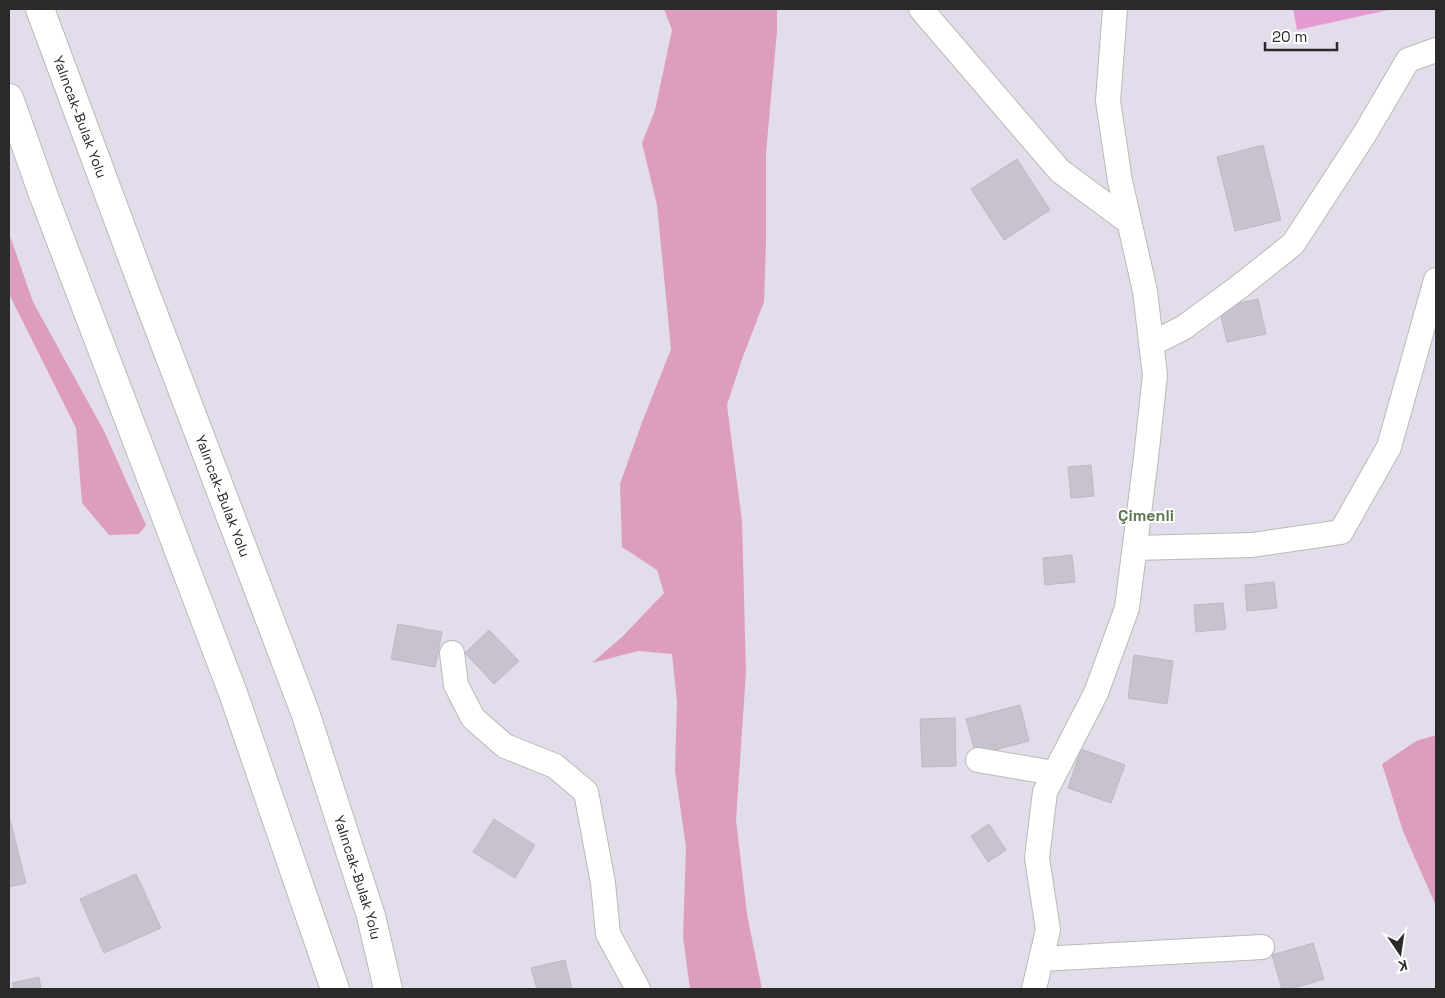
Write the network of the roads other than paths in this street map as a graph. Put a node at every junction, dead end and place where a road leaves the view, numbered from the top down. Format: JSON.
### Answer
{"nodes":[{"id":1,"x":40,"y":9,"type":"edge"},
{"id":2,"x":922,"y":9,"type":"edge"},
{"id":3,"x":1115,"y":9,"type":"edge"},
{"id":4,"x":1436,"y":50,"type":"edge"},
{"id":5,"x":9,"y":98,"type":"edge"},
{"id":6,"x":1129,"y":222,"type":"junction"},
{"id":7,"x":1436,"y":282,"type":"edge"},
{"id":8,"x":1151,"y":344,"type":"junction"},
{"id":9,"x":1135,"y":548,"type":"junction"},
{"id":10,"x":452,"y":653,"type":"dead end"},
{"id":11,"x":978,"y":760,"type":"dead end"},
{"id":12,"x":1054,"y":773,"type":"junction"},
{"id":13,"x":1262,"y":947,"type":"dead end"},
{"id":14,"x":1041,"y":958,"type":"junction"},
{"id":15,"x":335,"y":989,"type":"edge"},
{"id":16,"x":388,"y":989,"type":"edge"},
{"id":17,"x":638,"y":989,"type":"edge"},
{"id":18,"x":1034,"y":989,"type":"edge"}],
"edges":[{"from":1,"to":16,"type":"main road","name":"Yalıncak-Bulak Yolu"},
{"from":2,"to":6,"type":"street"},
{"from":3,"to":6,"type":"street"},
{"from":4,"to":8,"type":"street"},
{"from":5,"to":15,"type":"main road"},
{"from":6,"to":8,"type":"street"},
{"from":7,"to":9,"type":"street"},
{"from":8,"to":9,"type":"street"},
{"from":9,"to":12,"type":"street"},
{"from":10,"to":17,"type":"street"},
{"from":11,"to":12,"type":"street"},
{"from":12,"to":14,"type":"street"},
{"from":13,"to":14,"type":"street"},
{"from":14,"to":18,"type":"street"}]}
